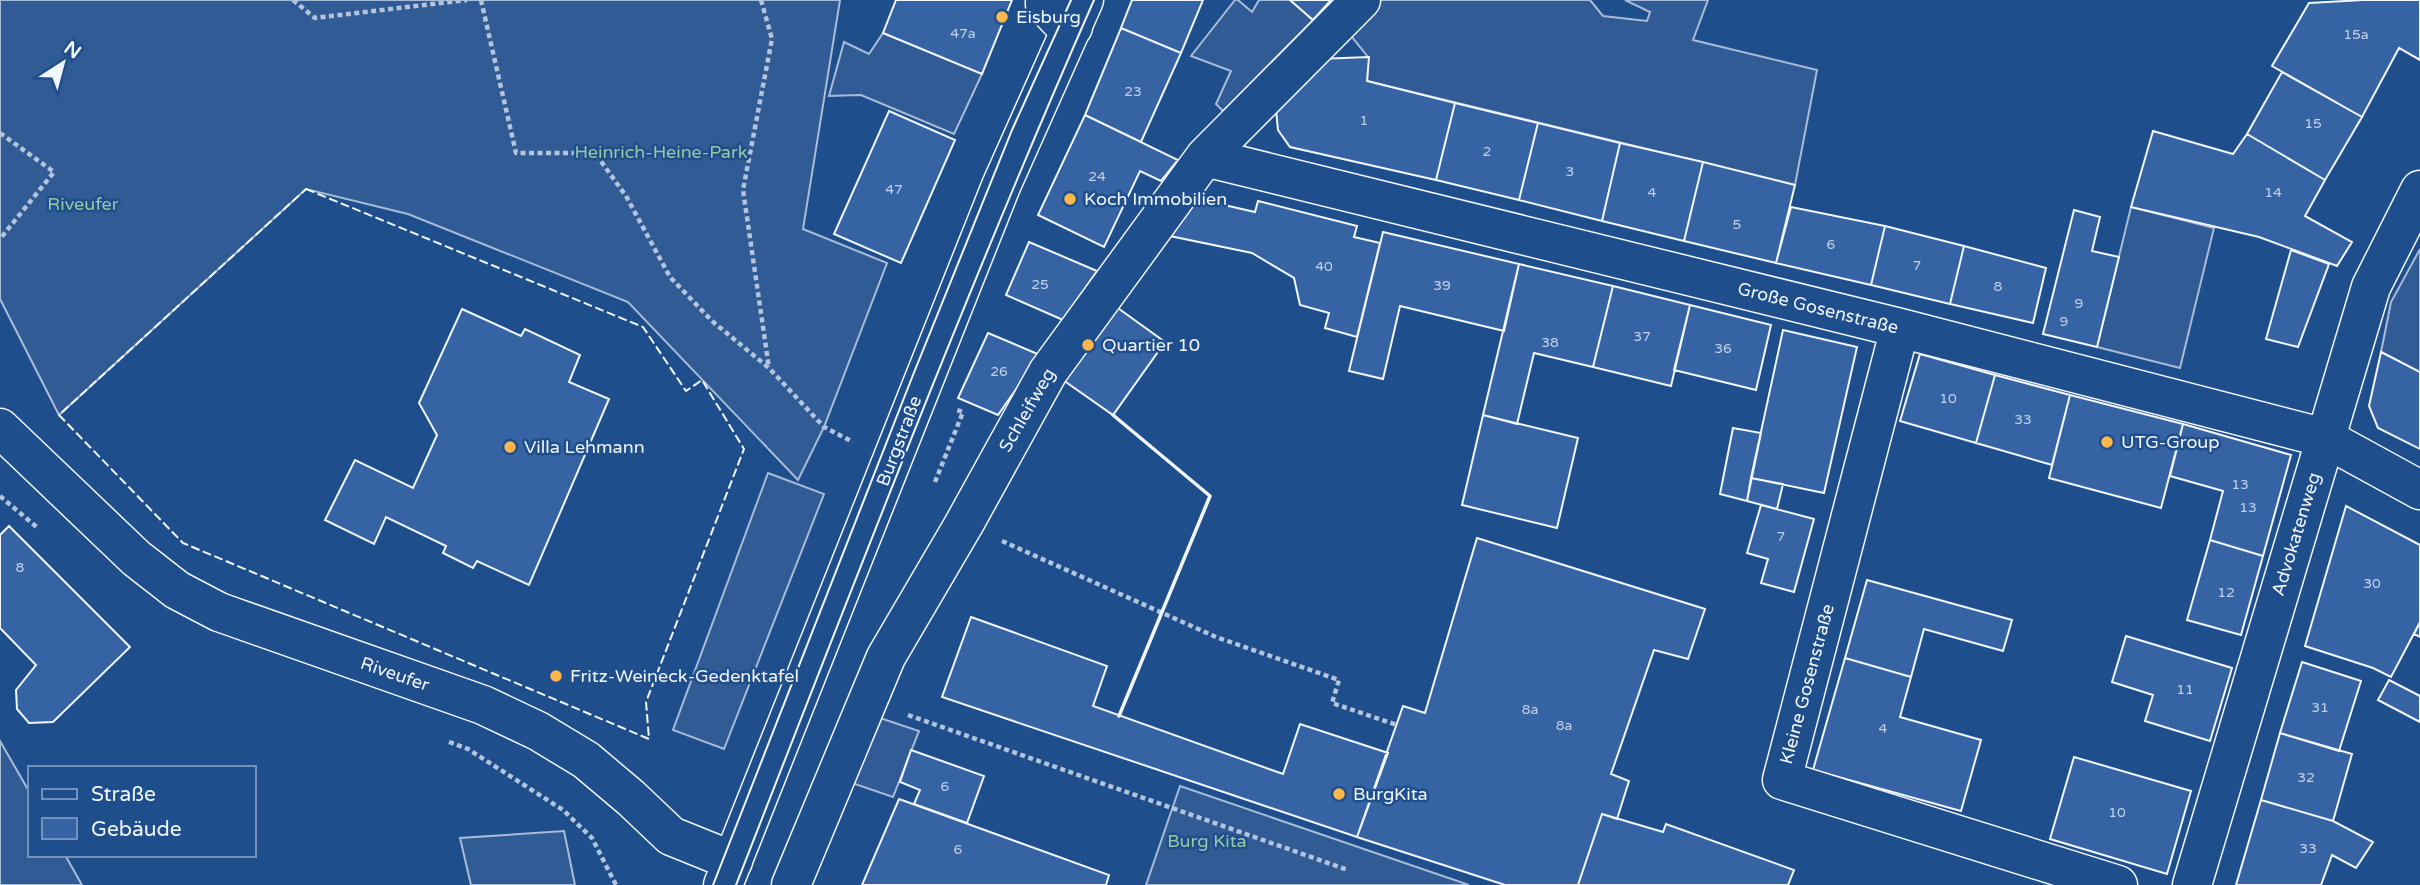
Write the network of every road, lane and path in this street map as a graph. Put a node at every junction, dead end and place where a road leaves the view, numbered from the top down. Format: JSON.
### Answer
{"nodes":[{"id":1,"x":293,"y":0,"type":"edge"},
{"id":2,"x":467,"y":0,"type":"edge"},
{"id":3,"x":481,"y":0,"type":"edge"},
{"id":4,"x":761,"y":0,"type":"edge"},
{"id":5,"x":1045,"y":0,"type":"edge"},
{"id":6,"x":1361,"y":0,"type":"edge"},
{"id":7,"x":1078,"y":14,"type":"edge"},
{"id":8,"x":0,"y":133,"type":"edge"},
{"id":9,"x":1205,"y":157,"type":"junction"},
{"id":10,"x":2420,"y":190,"type":"edge"},
{"id":11,"x":0,"y":239,"type":"edge"},
{"id":12,"x":1900,"y":328,"type":"junction"},
{"id":13,"x":769,"y":368,"type":"junction"},
{"id":14,"x":0,"y":428,"type":"edge"},
{"id":15,"x":2325,"y":438,"type":"junction"},
{"id":16,"x":891,"y":462,"type":"junction"},
{"id":17,"x":2420,"y":490,"type":"edge"},
{"id":18,"x":964,"y":524,"type":"junction"},
{"id":19,"x":868,"y":701,"type":"junction"},
{"id":20,"x":1397,"y":725,"type":"dead end"},
{"id":21,"x":1348,"y":870,"type":"dead end"},
{"id":22,"x":728,"y":873,"type":"edge"},
{"id":23,"x":791,"y":885,"type":"edge"},
{"id":24,"x":2118,"y":885,"type":"edge"},
{"id":25,"x":2192,"y":885,"type":"edge"}],
"edges":[{"from":1,"to":2,"type":"path"},
{"from":3,"to":13,"type":"path"},
{"from":4,"to":13,"type":"path"},
{"from":5,"to":7,"type":"street"},
{"from":6,"to":9,"type":"street","name":"Schleifweg"},
{"from":7,"to":16,"type":"street","name":"Burgstraße"},
{"from":8,"to":11,"type":"path"},
{"from":9,"to":12,"type":"street","name":"Große Gosenstraße"},
{"from":9,"to":18,"type":"street","name":"Schleifweg"},
{"from":10,"to":15,"type":"street","name":"Advokatenweg"},
{"from":12,"to":15,"type":"street","name":"Große Gosenstraße"},
{"from":12,"to":24,"type":"street","name":"Kleine Gosenstraße"},
{"from":13,"to":16,"type":"path"},
{"from":14,"to":22,"type":"street","name":"Riveufer"},
{"from":15,"to":17,"type":"street","name":"Große Gosenstraße"},
{"from":15,"to":25,"type":"street","name":"Advokatenweg"},
{"from":16,"to":22,"type":"street","name":"Burgstraße"},
{"from":18,"to":19,"type":"street","name":"Schleifweg"},
{"from":18,"to":20,"type":"path"},
{"from":19,"to":21,"type":"path"},
{"from":19,"to":23,"type":"street","name":"Schleifweg"}]}
